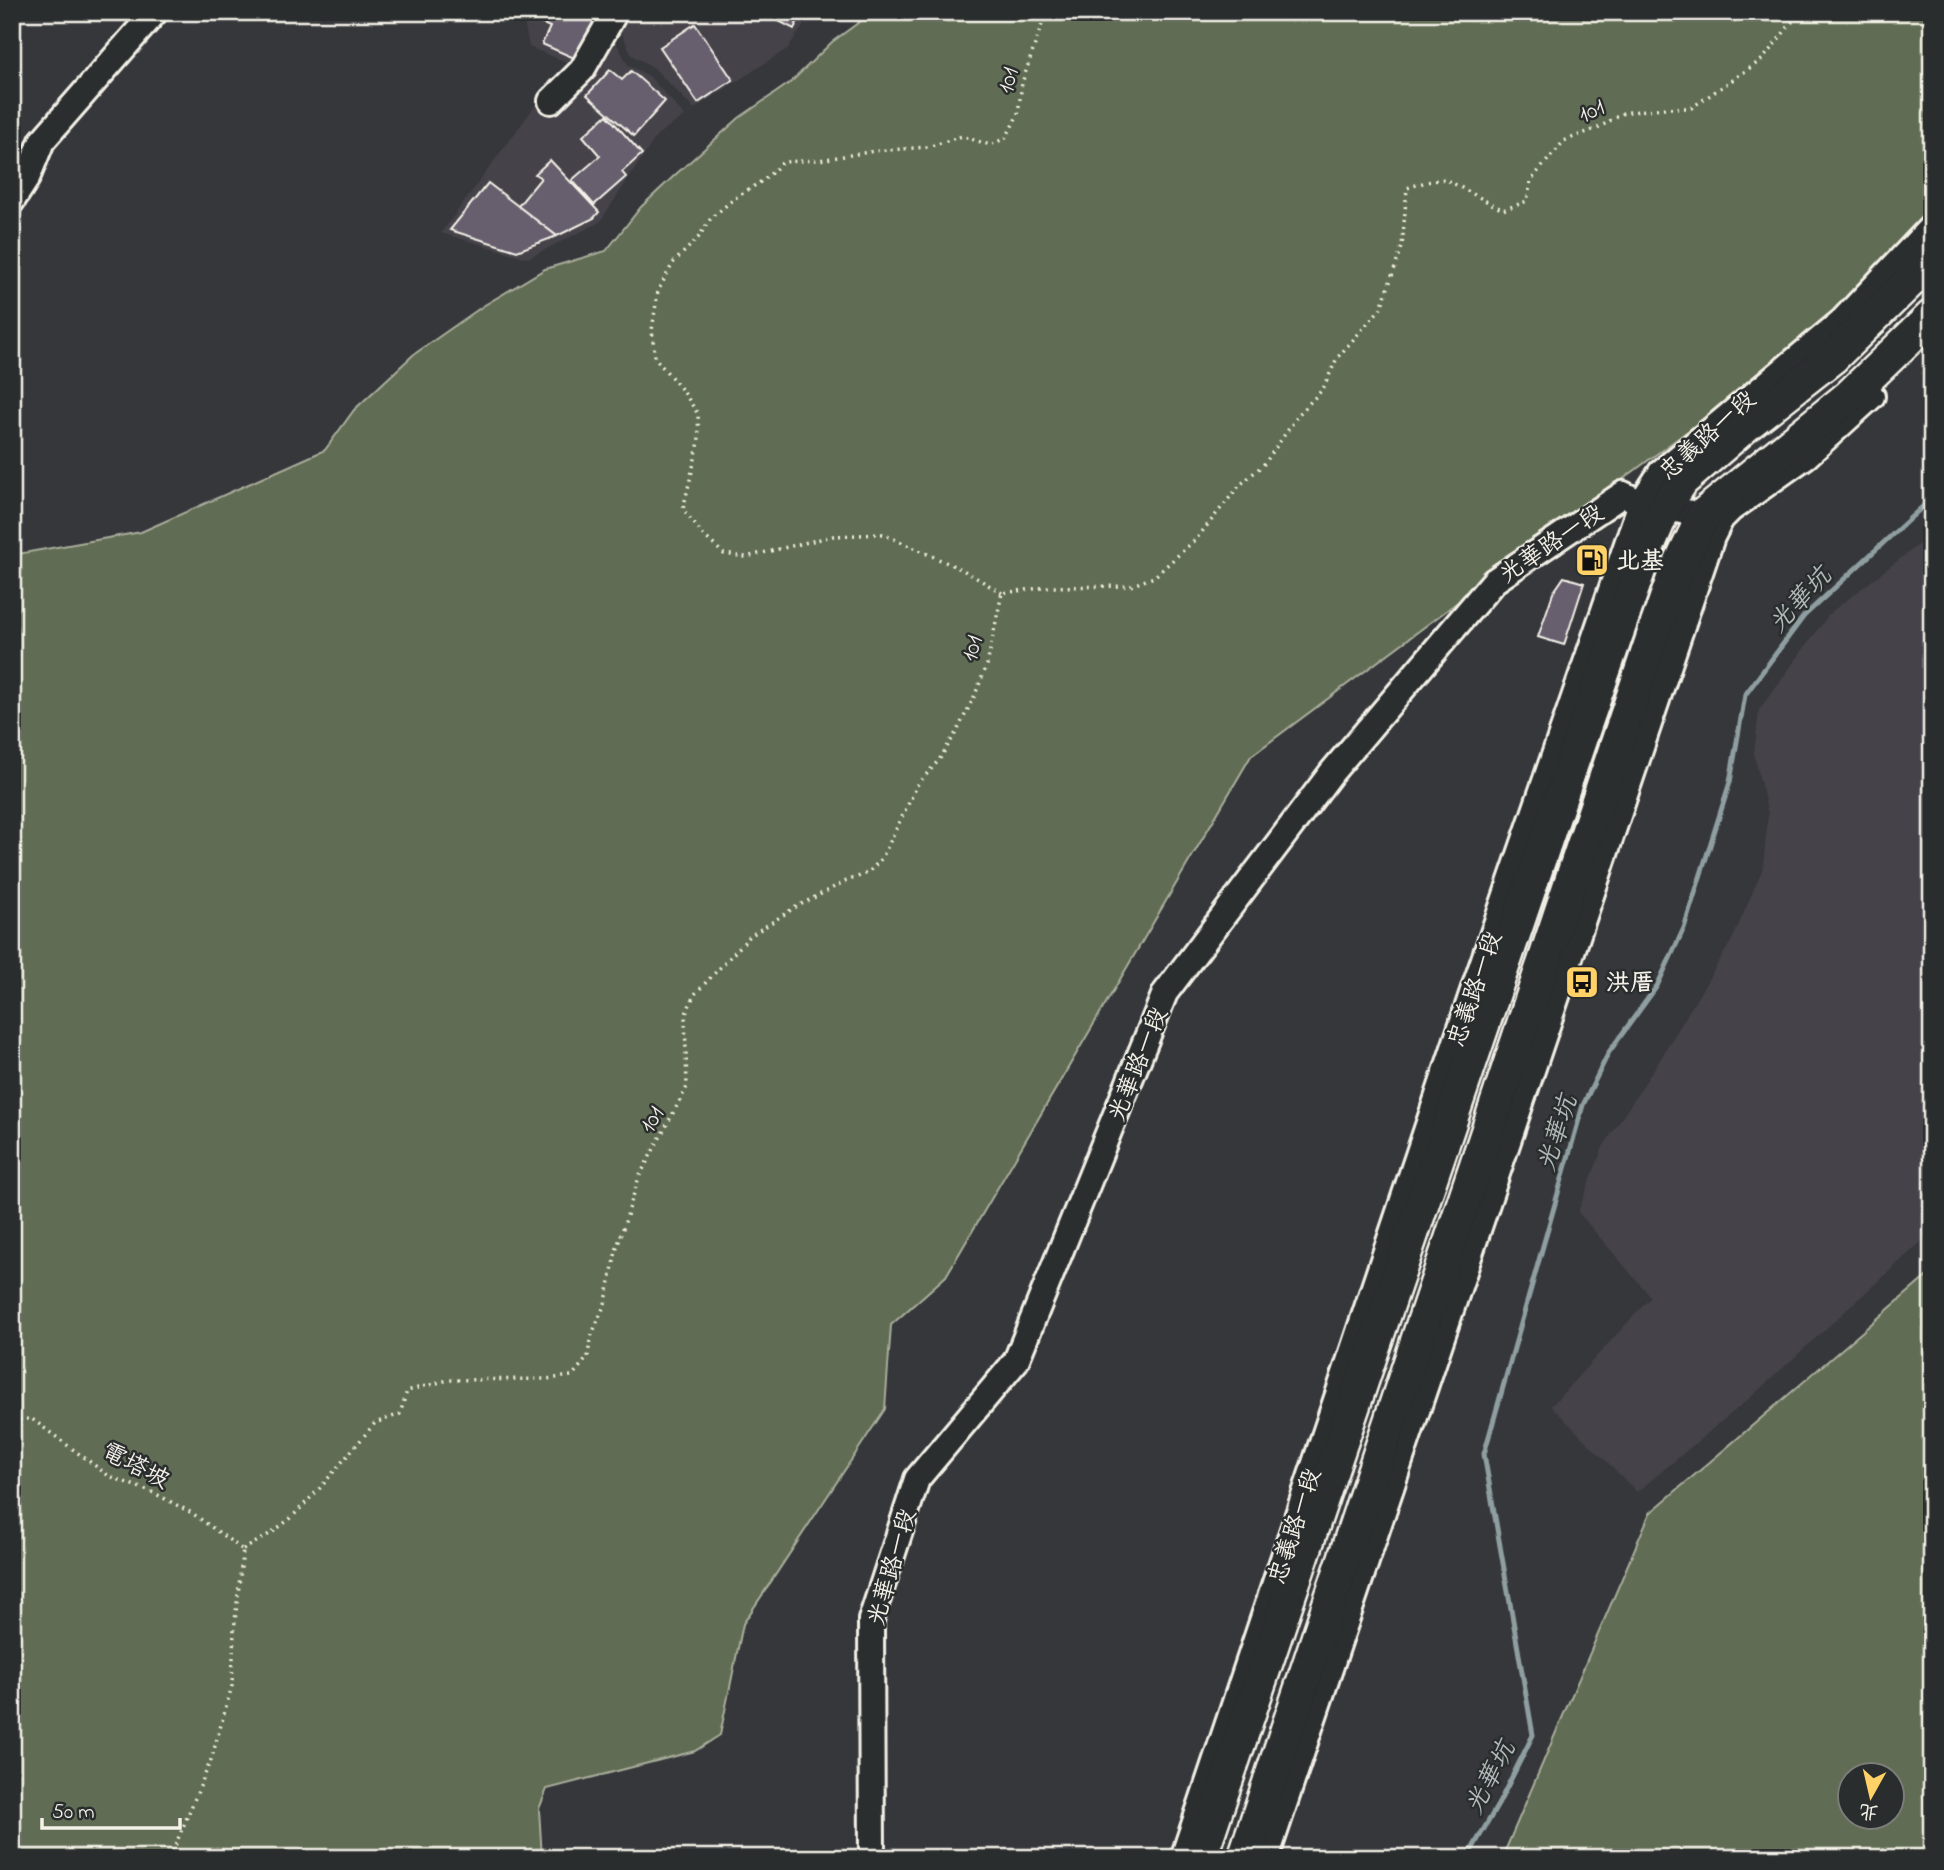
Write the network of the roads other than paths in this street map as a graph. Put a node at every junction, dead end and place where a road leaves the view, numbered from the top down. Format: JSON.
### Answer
{"nodes":[{"id":1,"x":155,"y":12,"type":"edge"},
{"id":2,"x":615,"y":12,"type":"edge"},
{"id":3,"x":551,"y":101,"type":"dead end"},
{"id":4,"x":12,"y":201,"type":"edge"},
{"id":5,"x":1932,"y":226,"type":"edge"},
{"id":6,"x":1932,"y":260,"type":"edge"},
{"id":7,"x":1932,"y":316,"type":"edge"},
{"id":8,"x":1932,"y":338,"type":"edge"},
{"id":9,"x":1653,"y":505,"type":"junction"},
{"id":10,"x":1712,"y":517,"type":"junction"},
{"id":11,"x":1481,"y":1000,"type":"junction"},
{"id":12,"x":1536,"y":1017,"type":"junction"},
{"id":13,"x":872,"y":1858,"type":"edge"},
{"id":14,"x":1183,"y":1858,"type":"edge"},
{"id":15,"x":1200,"y":1858,"type":"edge"},
{"id":16,"x":1244,"y":1858,"type":"edge"},
{"id":17,"x":1266,"y":1858,"type":"edge"}],
"edges":[{"from":1,"to":4,"type":"street"},
{"from":2,"to":3,"type":"street"},
{"from":5,"to":9,"type":"street","name":"忠義路一段"},
{"from":6,"to":9,"type":"main road","name":"忠義路一段"},
{"from":7,"to":10,"type":"main road"},
{"from":8,"to":10,"type":"street"},
{"from":9,"to":10,"type":"street","name":"光華路一段"},
{"from":9,"to":11,"type":"main road","name":"忠義路一段"},
{"from":9,"to":13,"type":"street","name":"光華路一段"},
{"from":10,"to":12,"type":"main road"},
{"from":11,"to":12,"type":"main road"},
{"from":11,"to":14,"type":"street","name":"忠義路一段"},
{"from":11,"to":15,"type":"main road","name":"忠義路一段"},
{"from":12,"to":16,"type":"main road"},
{"from":12,"to":17,"type":"street"}]}
